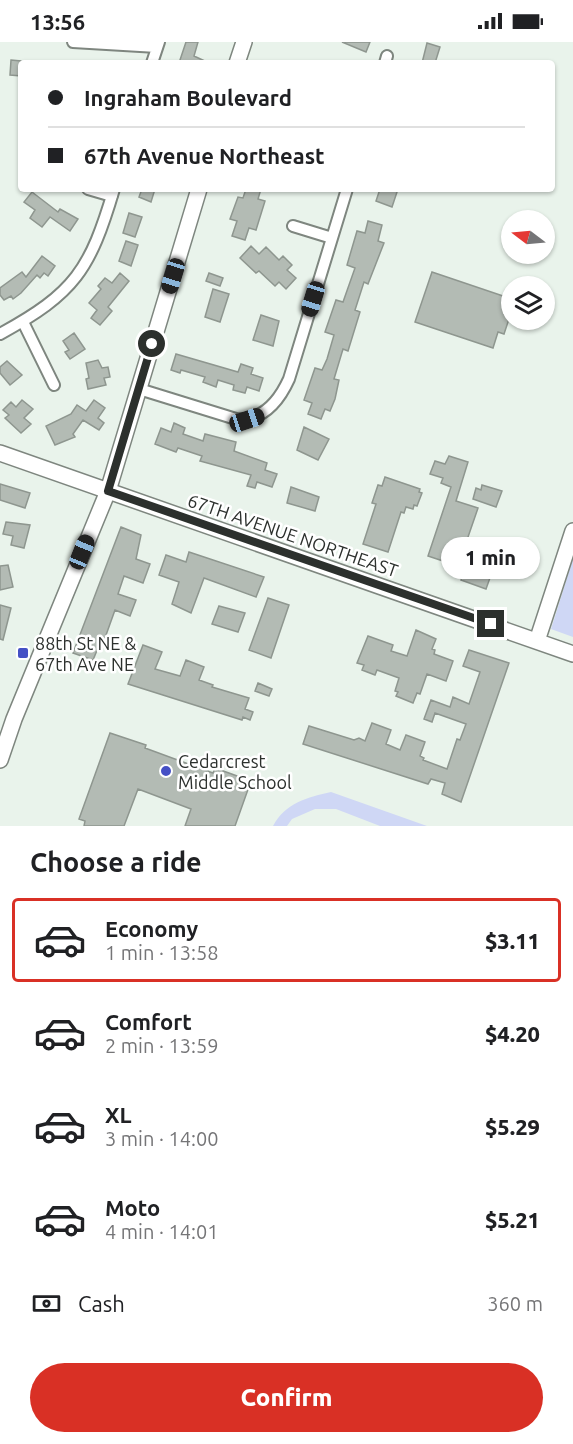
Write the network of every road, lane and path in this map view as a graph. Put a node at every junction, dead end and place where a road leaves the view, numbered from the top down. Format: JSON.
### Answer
{"nodes":[{"id":1,"x":73,"y":42,"type":"edge"},
{"id":2,"x":244,"y":42,"type":"edge"},
{"id":3,"x":158,"y":44,"type":"edge"},
{"id":4,"x":153,"y":60,"type":"edge"},
{"id":5,"x":238,"y":60,"type":"edge"},
{"id":6,"x":113,"y":192,"type":"edge"},
{"id":7,"x":198,"y":192,"type":"edge"},
{"id":8,"x":346,"y":192,"type":"edge"},
{"id":9,"x":293,"y":226,"type":"dead end"},
{"id":10,"x":332,"y":238,"type":"junction"},
{"id":11,"x":23,"y":322,"type":"junction"},
{"id":12,"x":0,"y":334,"type":"edge"},
{"id":13,"x":54,"y":385,"type":"dead end"},
{"id":14,"x":139,"y":390,"type":"junction"},
{"id":15,"x":0,"y":453,"type":"edge"},
{"id":16,"x":108,"y":491,"type":"junction"},
{"id":17,"x":573,"y":531,"type":"edge"},
{"id":18,"x":537,"y":641,"type":"junction"},
{"id":19,"x":573,"y":654,"type":"edge"},
{"id":20,"x":0,"y":760,"type":"edge"}],
"edges":[{"from":1,"to":3,"type":"street"},
{"from":2,"to":5,"type":"main road"},
{"from":3,"to":4,"type":"street"},
{"from":6,"to":11,"type":"street"},
{"from":7,"to":14,"type":"main road"},
{"from":8,"to":10,"type":"street"},
{"from":9,"to":10,"type":"street"},
{"from":10,"to":14,"type":"street"},
{"from":11,"to":12,"type":"street"},
{"from":11,"to":13,"type":"street"},
{"from":14,"to":16,"type":"main road"},
{"from":15,"to":16,"type":"main road","name":"67TH AVENUE NORTHEAST"},
{"from":16,"to":18,"type":"main road","name":"67TH AVENUE NORTHEAST"},
{"from":16,"to":20,"type":"main road"},
{"from":17,"to":18,"type":"main road"},
{"from":18,"to":19,"type":"main road","name":"67TH AVENUE NORTHEAST"}]}
